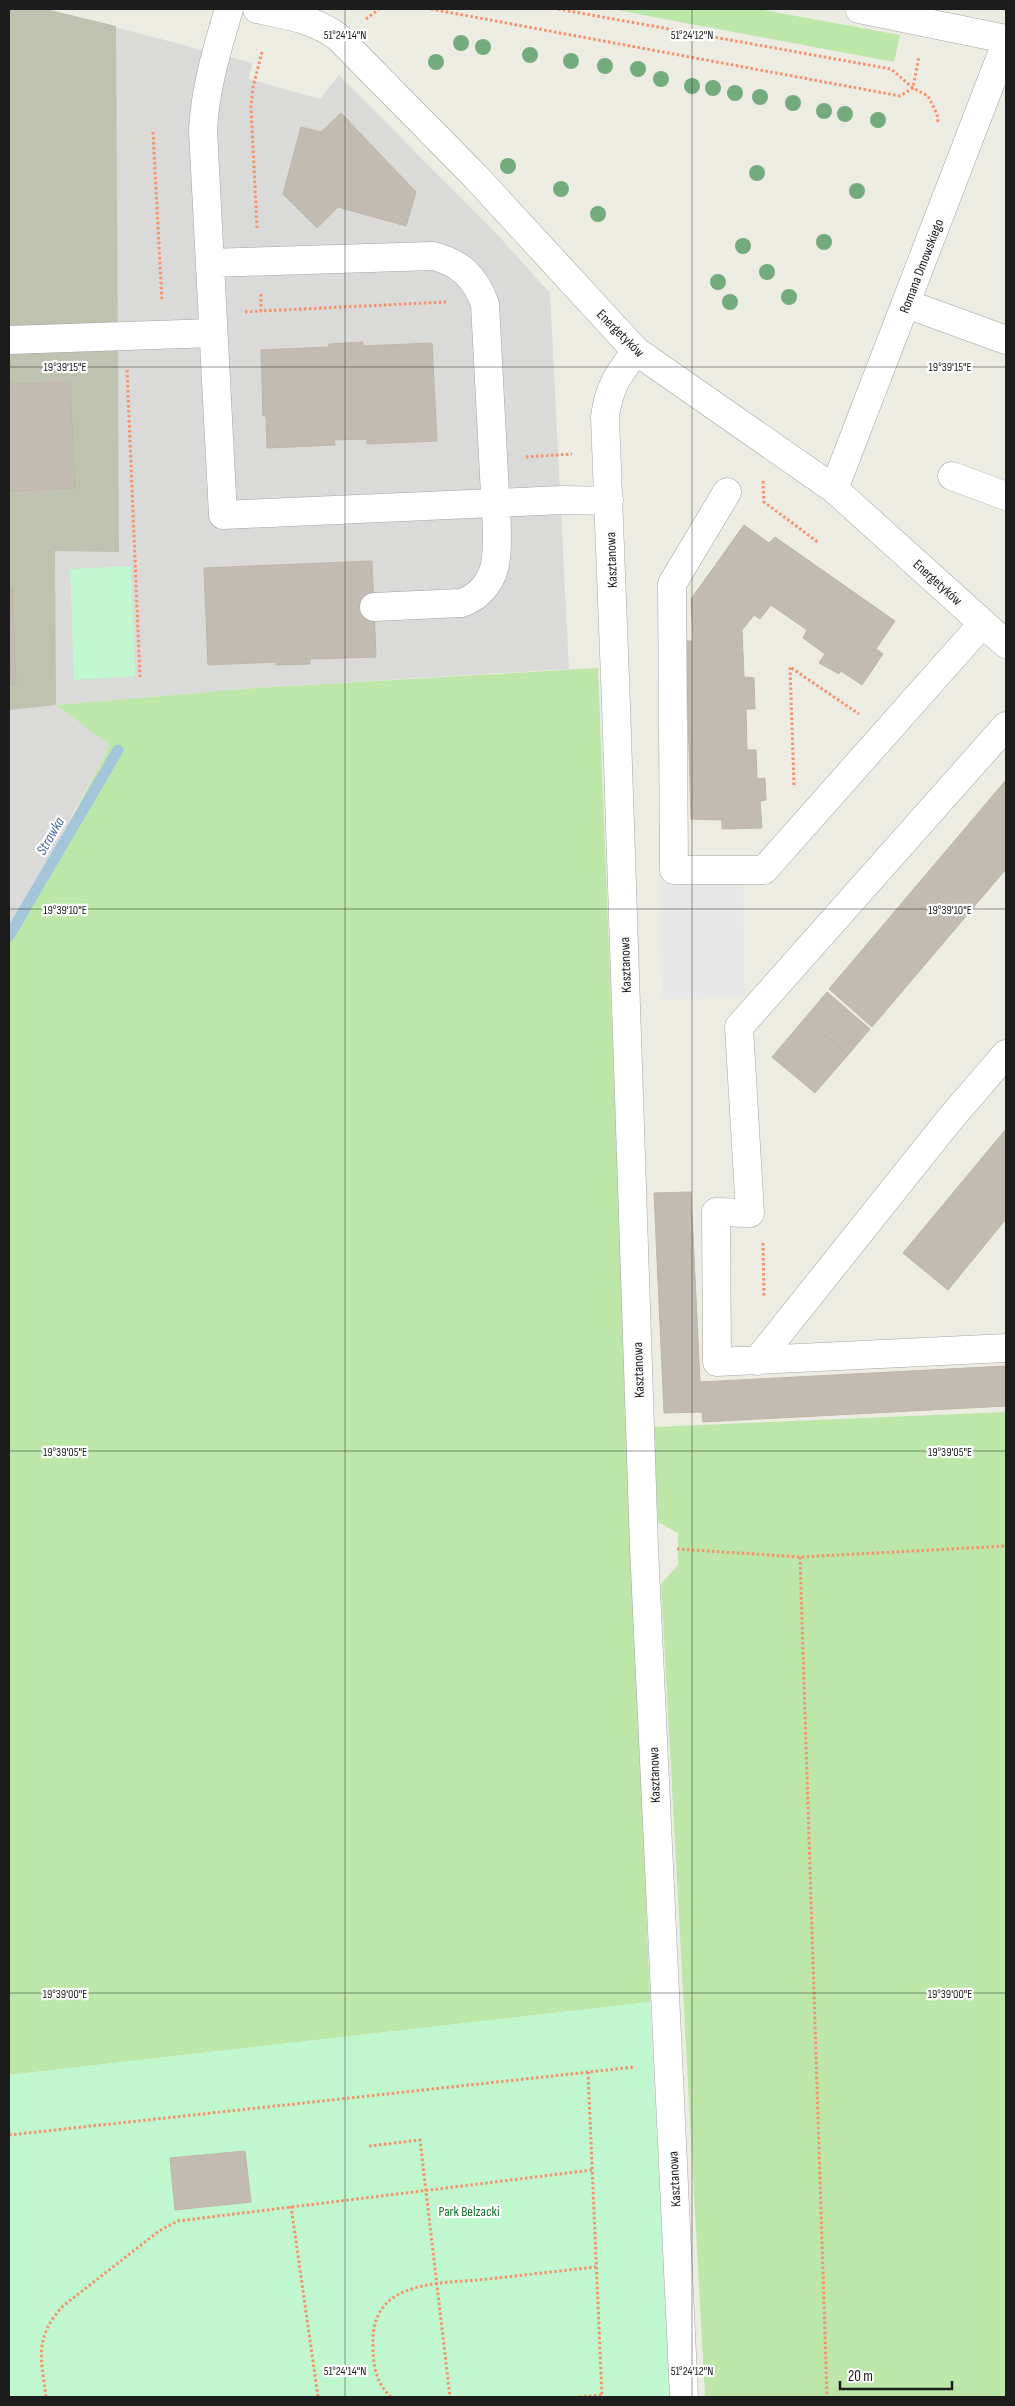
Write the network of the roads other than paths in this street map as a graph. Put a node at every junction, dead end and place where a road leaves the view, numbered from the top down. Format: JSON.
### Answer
{"nodes":[{"id":1,"x":229,"y":9,"type":"edge"},
{"id":2,"x":257,"y":9,"type":"edge"},
{"id":3,"x":859,"y":9,"type":"edge"},
{"id":4,"x":1006,"y":39,"type":"edge"},
{"id":5,"x":1006,"y":43,"type":"edge"},
{"id":6,"x":210,"y":263,"type":"junction"},
{"id":7,"x":907,"y":304,"type":"junction"},
{"id":8,"x":213,"y":333,"type":"junction"},
{"id":9,"x":9,"y":340,"type":"edge"},
{"id":10,"x":1006,"y":340,"type":"edge"},
{"id":11,"x":636,"y":351,"type":"junction"},
{"id":12,"x":952,"y":476,"type":"dead end"},
{"id":13,"x":834,"y":489,"type":"junction"},
{"id":14,"x":728,"y":492,"type":"dead end"},
{"id":15,"x":1006,"y":496,"type":"edge"},
{"id":16,"x":609,"y":501,"type":"junction"},
{"id":17,"x":495,"y":503,"type":"junction"},
{"id":18,"x":374,"y":607,"type":"dead end"},
{"id":19,"x":983,"y":623,"type":"junction"},
{"id":20,"x":1006,"y":644,"type":"edge"},
{"id":21,"x":1006,"y":726,"type":"edge"},
{"id":22,"x":1006,"y":1054,"type":"edge"},
{"id":23,"x":1006,"y":1348,"type":"edge"},
{"id":24,"x":758,"y":1361,"type":"junction"},
{"id":25,"x":684,"y":2397,"type":"edge"}],
"edges":[{"from":1,"to":6,"type":"street"},
{"from":2,"to":11,"type":"street","name":"Energetyków"},
{"from":3,"to":4,"type":"street"},
{"from":5,"to":7,"type":"street","name":"Romana Dmowskiego"},
{"from":6,"to":8,"type":"street"},
{"from":6,"to":17,"type":"street"},
{"from":7,"to":10,"type":"street"},
{"from":7,"to":13,"type":"street","name":"Romana Dmowskiego"},
{"from":8,"to":9,"type":"street"},
{"from":8,"to":17,"type":"street"},
{"from":11,"to":13,"type":"street","name":"Energetyków"},
{"from":11,"to":16,"type":"street","name":"Kasztanowa"},
{"from":12,"to":15,"type":"street"},
{"from":13,"to":19,"type":"street","name":"Energetyków"},
{"from":14,"to":19,"type":"street"},
{"from":16,"to":17,"type":"street"},
{"from":16,"to":25,"type":"street","name":"Kasztanowa"},
{"from":17,"to":18,"type":"street"},
{"from":19,"to":20,"type":"street","name":"Energetyków"},
{"from":21,"to":24,"type":"street"},
{"from":22,"to":24,"type":"street"},
{"from":23,"to":24,"type":"street"}]}
